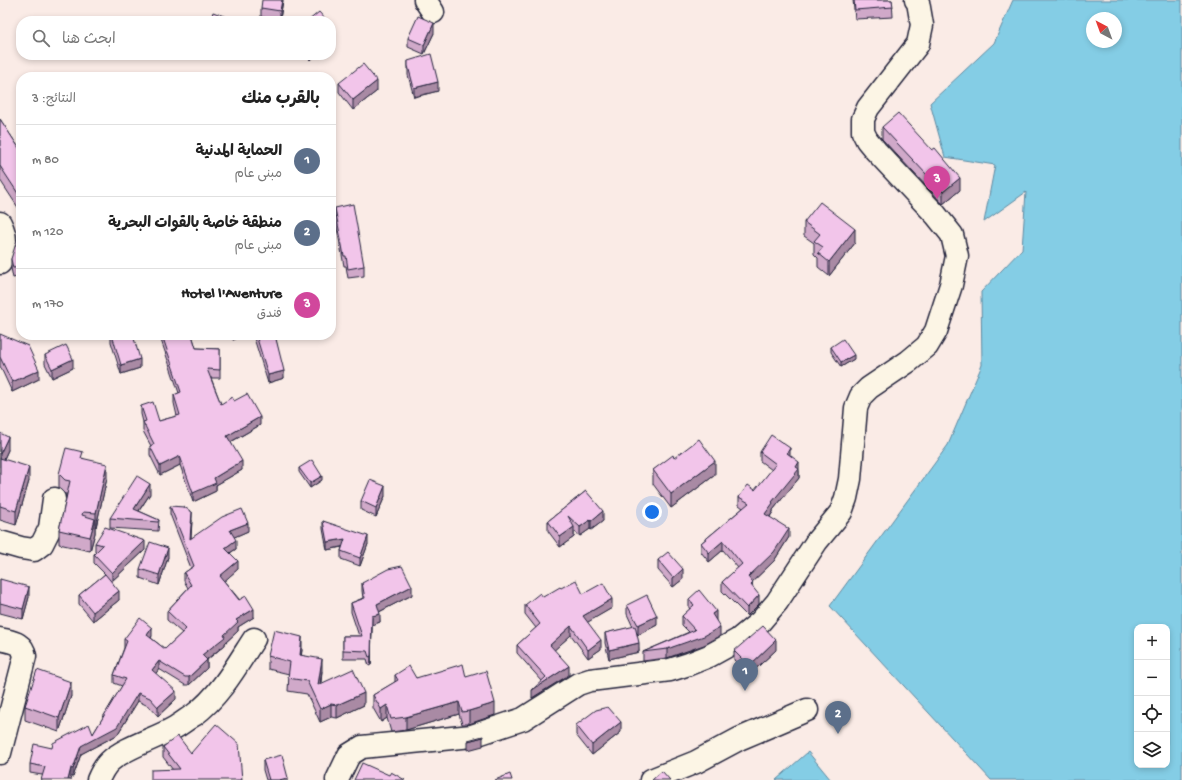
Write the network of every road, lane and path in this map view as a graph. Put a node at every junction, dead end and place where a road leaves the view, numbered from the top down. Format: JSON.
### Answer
{"nodes":[{"id":1,"x":916,"y":0,"type":"edge"},
{"id":2,"x":0,"y":223,"type":"edge"},
{"id":3,"x":0,"y":263,"type":"edge"},
{"id":4,"x":54,"y":499,"type":"dead end"},
{"id":5,"x":0,"y":542,"type":"edge"},
{"id":6,"x":0,"y":639,"type":"edge"},
{"id":7,"x":254,"y":639,"type":"dead end"},
{"id":8,"x":807,"y":710,"type":"dead end"},
{"id":9,"x":0,"y":753,"type":"edge"},
{"id":10,"x":98,"y":780,"type":"edge"},
{"id":11,"x":336,"y":780,"type":"edge"},
{"id":12,"x":651,"y":780,"type":"edge"}],
"edges":[{"from":1,"to":11,"type":"street"},
{"from":2,"to":3,"type":"street"},
{"from":4,"to":5,"type":"street"},
{"from":6,"to":9,"type":"street"},
{"from":7,"to":10,"type":"street"},
{"from":8,"to":12,"type":"street"}]}
